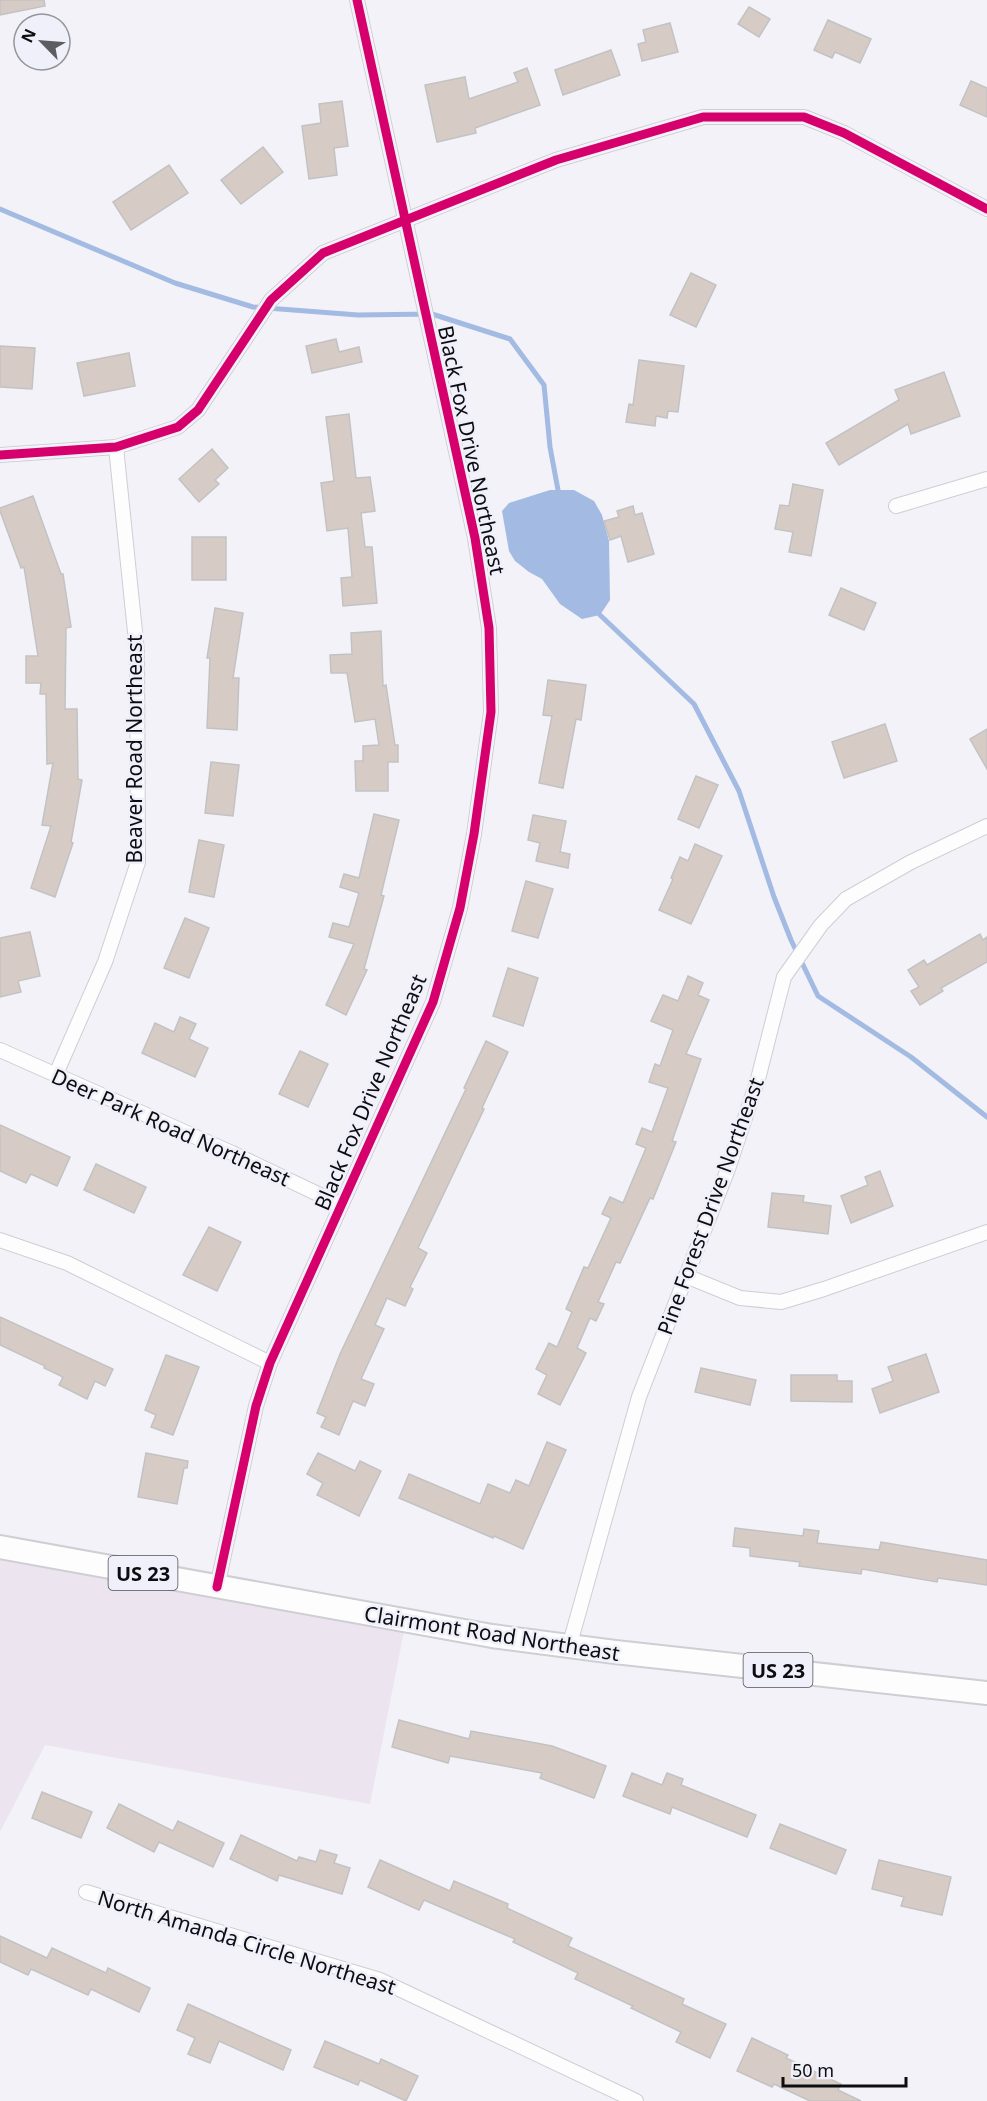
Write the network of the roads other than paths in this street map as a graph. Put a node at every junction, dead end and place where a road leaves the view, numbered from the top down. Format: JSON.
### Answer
{"nodes":[{"id":1,"x":357,"y":0,"type":"edge"},
{"id":2,"x":987,"y":209,"type":"edge"},
{"id":3,"x":403,"y":220,"type":"junction"},
{"id":4,"x":116,"y":447,"type":"junction"},
{"id":5,"x":0,"y":455,"type":"edge"},
{"id":6,"x":987,"y":479,"type":"edge"},
{"id":7,"x":896,"y":506,"type":"dead end"},
{"id":8,"x":987,"y":826,"type":"edge"},
{"id":9,"x":0,"y":1050,"type":"edge"},
{"id":10,"x":56,"y":1074,"type":"junction"},
{"id":11,"x":341,"y":1206,"type":"junction"},
{"id":12,"x":987,"y":1232,"type":"edge"},
{"id":13,"x":0,"y":1240,"type":"edge"},
{"id":14,"x":686,"y":1276,"type":"junction"},
{"id":15,"x":270,"y":1363,"type":"junction"},
{"id":16,"x":0,"y":1547,"type":"edge"},
{"id":17,"x":217,"y":1587,"type":"junction"},
{"id":18,"x":569,"y":1647,"type":"junction"},
{"id":19,"x":987,"y":1693,"type":"edge"},
{"id":20,"x":87,"y":1892,"type":"dead end"},
{"id":21,"x":636,"y":2101,"type":"edge"}],
"edges":[{"from":1,"to":3,"type":"street","name":"Black Fox Drive Northeast"},
{"from":2,"to":3,"type":"street"},
{"from":3,"to":4,"type":"street"},
{"from":3,"to":11,"type":"street","name":"Black Fox Drive Northeast"},
{"from":4,"to":5,"type":"street"},
{"from":4,"to":10,"type":"street","name":"Beaver Road Northeast"},
{"from":6,"to":7,"type":"street"},
{"from":8,"to":14,"type":"street","name":"Pine Forest Drive Northeast"},
{"from":9,"to":10,"type":"street","name":"Deer Park Road Northeast"},
{"from":10,"to":11,"type":"street","name":"Deer Park Road Northeast"},
{"from":11,"to":15,"type":"street","name":"Black Fox Drive Northeast"},
{"from":12,"to":14,"type":"street"},
{"from":13,"to":15,"type":"street"},
{"from":14,"to":18,"type":"street","name":"Pine Forest Drive Northeast"},
{"from":15,"to":17,"type":"street","name":"Black Fox Drive Northeast"},
{"from":16,"to":17,"type":"main road","name":"Clairmont Road Northeast","number":"US 23"},
{"from":17,"to":18,"type":"main road","name":"Clairmont Road Northeast","number":"US 23"},
{"from":18,"to":19,"type":"main road","name":"Clairmont Road Northeast","number":"US 23"},
{"from":20,"to":21,"type":"street","name":"North Amanda Circle Northeast"}]}
